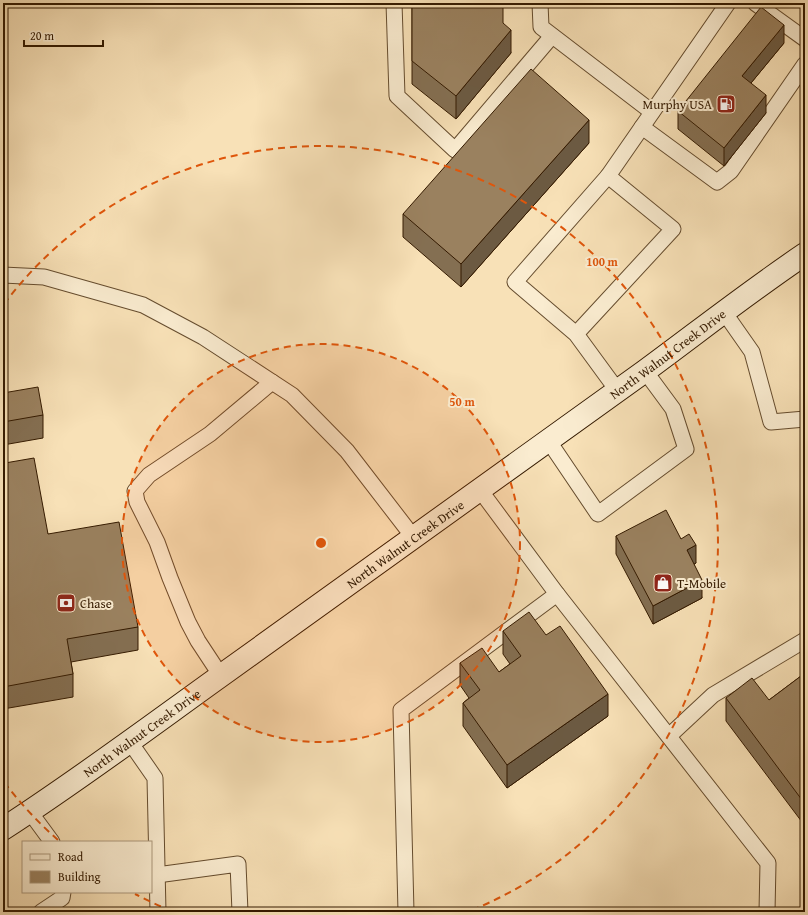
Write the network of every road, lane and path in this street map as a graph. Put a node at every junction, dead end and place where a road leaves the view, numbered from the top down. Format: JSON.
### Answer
{"nodes":[{"id":1,"x":394,"y":3,"type":"edge"},
{"id":2,"x":540,"y":3,"type":"edge"},
{"id":3,"x":728,"y":3,"type":"edge"},
{"id":4,"x":756,"y":3,"type":"edge"},
{"id":5,"x":552,"y":36,"type":"junction"},
{"id":6,"x":805,"y":39,"type":"edge"},
{"id":7,"x":805,"y":64,"type":"edge"},
{"id":8,"x":652,"y":112,"type":"junction"},
{"id":9,"x":642,"y":127,"type":"junction"},
{"id":10,"x":608,"y":176,"type":"junction"},
{"id":11,"x":805,"y":254,"type":"edge"},
{"id":12,"x":3,"y":275,"type":"edge"},
{"id":13,"x":724,"y":312,"type":"junction"},
{"id":14,"x":576,"y":334,"type":"junction"},
{"id":15,"x":645,"y":370,"type":"junction"},
{"id":16,"x":272,"y":382,"type":"junction"},
{"id":17,"x":617,"y":390,"type":"junction"},
{"id":18,"x":805,"y":419,"type":"edge"},
{"id":19,"x":548,"y":440,"type":"junction"},
{"id":20,"x":480,"y":490,"type":"junction"},
{"id":21,"x":414,"y":538,"type":"junction"},
{"id":22,"x":557,"y":594,"type":"junction"},
{"id":23,"x":805,"y":640,"type":"edge"},
{"id":24,"x":221,"y":676,"type":"junction"},
{"id":25,"x":669,"y":736,"type":"junction"},
{"id":26,"x":130,"y":742,"type":"junction"},
{"id":27,"x":30,"y":812,"type":"junction"},
{"id":28,"x":3,"y":817,"type":"edge"},
{"id":29,"x":3,"y":829,"type":"edge"},
{"id":30,"x":51,"y":841,"type":"edge"},
{"id":31,"x":157,"y":875,"type":"junction"},
{"id":32,"x":63,"y":893,"type":"edge"},
{"id":33,"x":42,"y":912,"type":"edge"},
{"id":34,"x":158,"y":912,"type":"edge"},
{"id":35,"x":240,"y":912,"type":"edge"},
{"id":36,"x":406,"y":912,"type":"edge"},
{"id":37,"x":767,"y":912,"type":"edge"}],
"edges":[{"from":1,"to":5,"type":"lane"},
{"from":2,"to":5,"type":"lane"},
{"from":3,"to":8,"type":"lane"},
{"from":4,"to":6,"type":"lane"},
{"from":5,"to":8,"type":"lane"},
{"from":7,"to":9,"type":"lane"},
{"from":8,"to":9,"type":"lane"},
{"from":9,"to":10,"type":"lane"},
{"from":10,"to":14,"type":"lane"},
{"from":10,"to":14,"type":"lane"},
{"from":11,"to":13,"type":"main road","name":"North Walnut Creek Drive"},
{"from":12,"to":16,"type":"lane"},
{"from":13,"to":15,"type":"main road","name":"North Walnut Creek Drive"},
{"from":13,"to":18,"type":"lane"},
{"from":14,"to":17,"type":"lane"},
{"from":15,"to":17,"type":"main road","name":"North Walnut Creek Drive"},
{"from":15,"to":19,"type":"lane"},
{"from":16,"to":21,"type":"lane"},
{"from":16,"to":24,"type":"lane"},
{"from":17,"to":19,"type":"main road","name":"North Walnut Creek Drive"},
{"from":19,"to":20,"type":"main road","name":"North Walnut Creek Drive"},
{"from":20,"to":21,"type":"main road","name":"North Walnut Creek Drive"},
{"from":20,"to":22,"type":"lane"},
{"from":21,"to":24,"type":"main road","name":"North Walnut Creek Drive"},
{"from":22,"to":25,"type":"lane"},
{"from":22,"to":36,"type":"lane"},
{"from":23,"to":25,"type":"lane"},
{"from":24,"to":26,"type":"main road","name":"North Walnut Creek Drive"},
{"from":25,"to":37,"type":"lane"},
{"from":26,"to":27,"type":"main road","name":"North Walnut Creek Drive"},
{"from":26,"to":31,"type":"lane"},
{"from":27,"to":28,"type":"main road"},
{"from":27,"to":29,"type":"main road","name":"North Walnut Creek Drive"},
{"from":27,"to":30,"type":"lane"},
{"from":31,"to":34,"type":"lane"},
{"from":31,"to":35,"type":"lane"},
{"from":32,"to":33,"type":"lane"}]}
